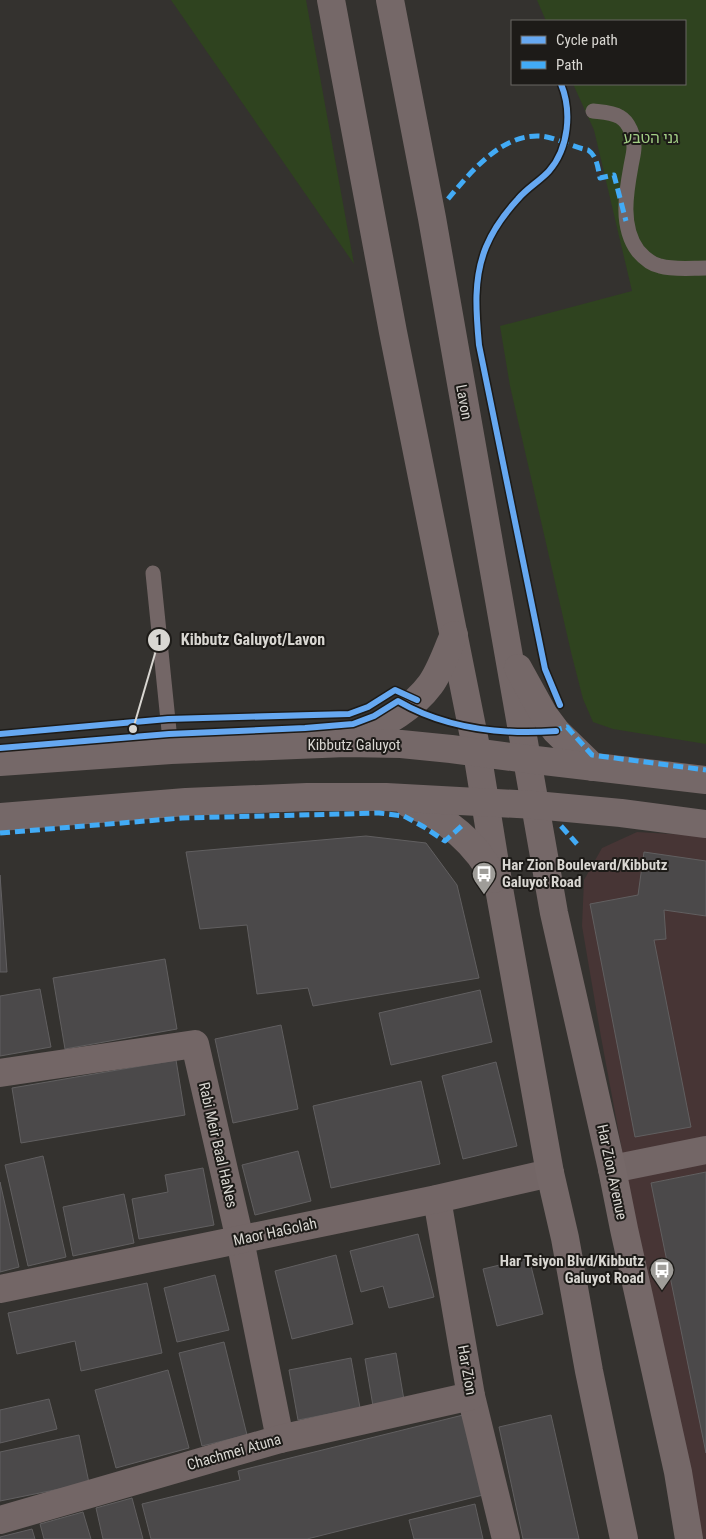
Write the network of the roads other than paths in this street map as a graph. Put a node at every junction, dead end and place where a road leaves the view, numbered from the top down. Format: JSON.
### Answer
{"nodes":[{"id":1,"x":331,"y":0,"type":"edge"},
{"id":2,"x":390,"y":0,"type":"edge"},
{"id":3,"x":594,"y":111,"type":"dead end"},
{"id":4,"x":706,"y":268,"type":"edge"},
{"id":5,"x":153,"y":573,"type":"dead end"},
{"id":6,"x":454,"y":635,"type":"junction"},
{"id":7,"x":506,"y":642,"type":"junction"},
{"id":8,"x":346,"y":743,"type":"junction"},
{"id":9,"x":171,"y":750,"type":"junction"},
{"id":10,"x":477,"y":752,"type":"junction"},
{"id":11,"x":527,"y":759,"type":"junction"},
{"id":12,"x":0,"y":762,"type":"edge"},
{"id":13,"x":592,"y":767,"type":"junction"},
{"id":14,"x":706,"y":780,"type":"edge"},
{"id":15,"x":386,"y":797,"type":"junction"},
{"id":16,"x":485,"y":803,"type":"junction"},
{"id":17,"x":535,"y":806,"type":"junction"},
{"id":18,"x":0,"y":817,"type":"edge"},
{"id":19,"x":706,"y":824,"type":"edge"},
{"id":20,"x":500,"y":894,"type":"junction"},
{"id":21,"x":0,"y":1074,"type":"edge"},
{"id":22,"x":706,"y":1150,"type":"edge"},
{"id":23,"x":612,"y":1169,"type":"junction"},
{"id":24,"x":550,"y":1173,"type":"junction"},
{"id":25,"x":437,"y":1198,"type":"junction"},
{"id":26,"x":240,"y":1240,"type":"junction"},
{"id":27,"x":0,"y":1289,"type":"edge"},
{"id":28,"x":471,"y":1396,"type":"junction"},
{"id":29,"x":280,"y":1439,"type":"junction"},
{"id":30,"x":0,"y":1520,"type":"edge"},
{"id":31,"x":506,"y":1539,"type":"edge"},
{"id":32,"x":624,"y":1539,"type":"edge"},
{"id":33,"x":689,"y":1539,"type":"edge"}],
"edges":[{"from":1,"to":6,"type":"main road"},
{"from":2,"to":7,"type":"main road","name":"Lavon"},
{"from":3,"to":4,"type":"lane"},
{"from":5,"to":9,"type":"lane"},
{"from":6,"to":8,"type":"main road"},
{"from":6,"to":10,"type":"main road"},
{"from":7,"to":11,"type":"main road","name":"Lavon"},
{"from":7,"to":13,"type":"main road"},
{"from":8,"to":9,"type":"main road","name":"Kibbutz Galuyot"},
{"from":8,"to":10,"type":"main road","name":"Kibbutz Galuyot"},
{"from":9,"to":12,"type":"main road","name":"Kibbutz Galuyot"},
{"from":10,"to":11,"type":"main road","name":"Kibbutz Galuyot"},
{"from":10,"to":16,"type":"main road"},
{"from":11,"to":13,"type":"main road","name":"Kibbutz Galuyot"},
{"from":11,"to":17,"type":"main road","name":"Lavon"},
{"from":13,"to":14,"type":"main road","name":"Kibbutz Galuyot"},
{"from":15,"to":16,"type":"main road"},
{"from":15,"to":18,"type":"main road"},
{"from":15,"to":20,"type":"main road"},
{"from":16,"to":17,"type":"main road"},
{"from":16,"to":20,"type":"main road"},
{"from":17,"to":19,"type":"main road"},
{"from":17,"to":23,"type":"main road","name":"Har Zion Avenue"},
{"from":20,"to":24,"type":"main road"},
{"from":21,"to":26,"type":"street","name":"Rabi Meir Baal HaNes"},
{"from":22,"to":23,"type":"street"},
{"from":23,"to":33,"type":"main road","name":"Har Zion Avenue"},
{"from":24,"to":25,"type":"street","name":"Maor HaGolah"},
{"from":24,"to":32,"type":"main road"},
{"from":25,"to":26,"type":"street","name":"Maor HaGolah"},
{"from":25,"to":28,"type":"street","name":"Har Zion"},
{"from":26,"to":27,"type":"street","name":"Maor HaGolah"},
{"from":26,"to":29,"type":"street","name":"Rabi Meir Baal HaNes"},
{"from":28,"to":29,"type":"street","name":"Chachmei Atuna"},
{"from":28,"to":31,"type":"street","name":"Har Zion"},
{"from":29,"to":30,"type":"street","name":"Chachmei Atuna"}]}
